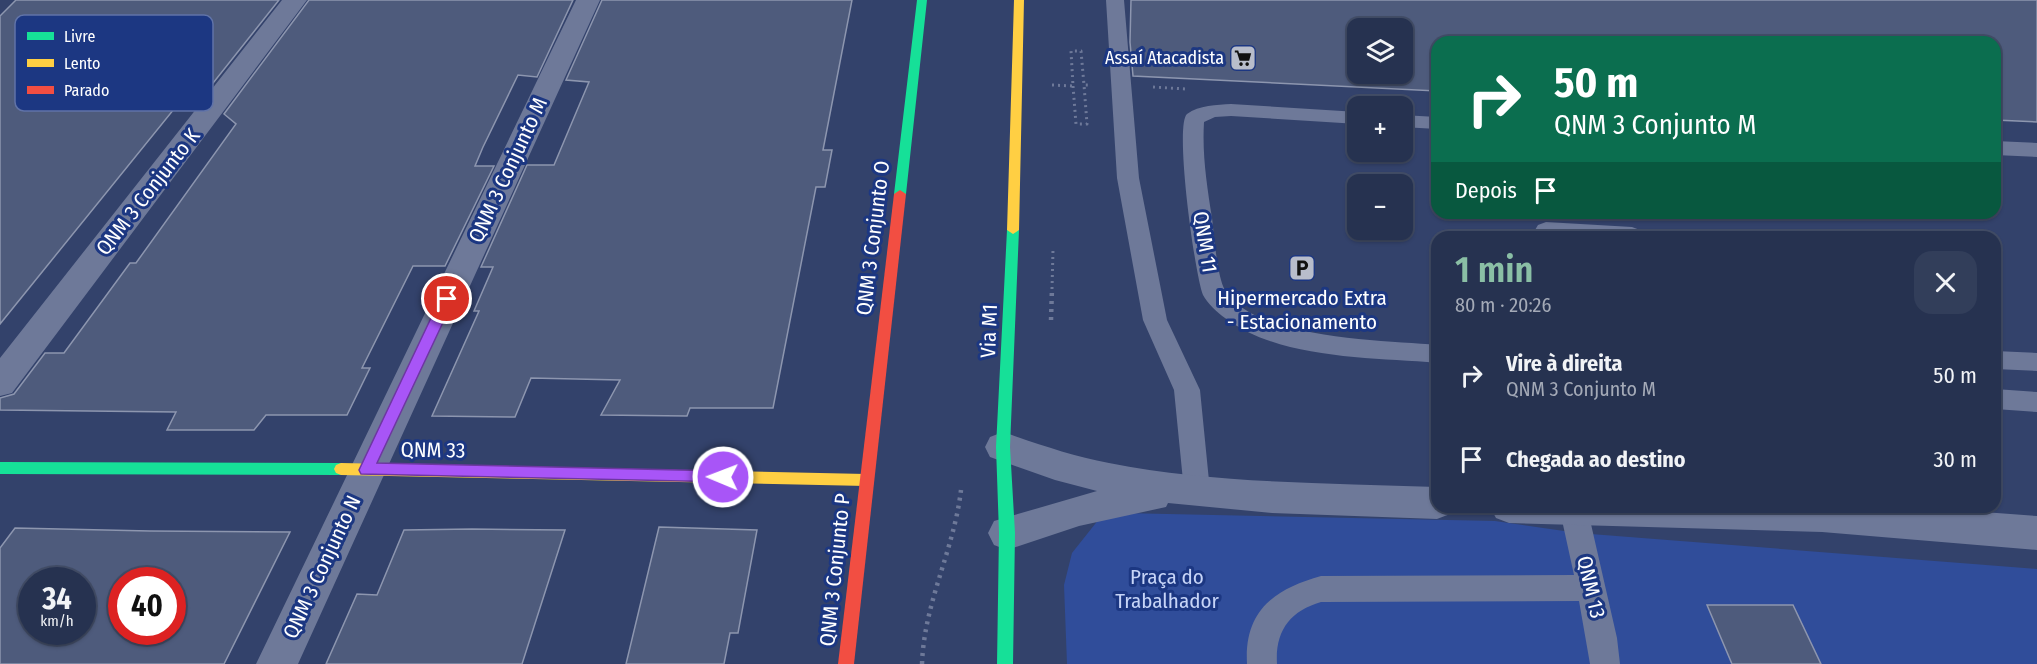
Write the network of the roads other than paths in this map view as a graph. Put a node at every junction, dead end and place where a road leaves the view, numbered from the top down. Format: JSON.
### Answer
{"nodes":[{"id":1,"x":295,"y":0,"type":"edge"},
{"id":2,"x":588,"y":0,"type":"edge"},
{"id":3,"x":922,"y":0,"type":"edge"},
{"id":4,"x":1018,"y":0,"type":"edge"},
{"id":5,"x":1115,"y":0,"type":"edge"},
{"id":6,"x":213,"y":106,"type":"edge"},
{"id":7,"x":210,"y":111,"type":"edge"},
{"id":8,"x":1347,"y":117,"type":"edge"},
{"id":9,"x":1413,"y":122,"type":"edge"},
{"id":10,"x":1431,"y":123,"type":"edge"},
{"id":11,"x":2001,"y":148,"type":"edge"},
{"id":12,"x":2037,"y":150,"type":"edge"},
{"id":13,"x":1546,"y":230,"type":"dead end"},
{"id":14,"x":1563,"y":231,"type":"edge"},
{"id":15,"x":1431,"y":353,"type":"edge"},
{"id":16,"x":2001,"y":360,"type":"edge"},
{"id":17,"x":2037,"y":362,"type":"edge"},
{"id":18,"x":0,"y":383,"type":"edge"},
{"id":19,"x":2001,"y":399,"type":"edge"},
{"id":20,"x":2037,"y":402,"type":"edge"},
{"id":21,"x":1003,"y":447,"type":"junction"},
{"id":22,"x":0,"y":468,"type":"edge"},
{"id":23,"x":366,"y":470,"type":"junction"},
{"id":24,"x":866,"y":480,"type":"junction"},
{"id":25,"x":1197,"y":491,"type":"junction"},
{"id":26,"x":1431,"y":503,"type":"edge"},
{"id":27,"x":1574,"y":513,"type":"edge"},
{"id":28,"x":1856,"y":513,"type":"edge"},
{"id":29,"x":1950,"y":516,"type":"edge"},
{"id":30,"x":1006,"y":533,"type":"junction"},
{"id":31,"x":2037,"y":533,"type":"edge"},
{"id":32,"x":1591,"y":588,"type":"junction"},
{"id":33,"x":277,"y":664,"type":"edge"},
{"id":34,"x":846,"y":664,"type":"edge"},
{"id":35,"x":1005,"y":664,"type":"edge"},
{"id":36,"x":1262,"y":664,"type":"edge"},
{"id":37,"x":1605,"y":664,"type":"edge"}],
"edges":[{"from":1,"to":6,"type":"street","name":"QNM 3 Conjunto K"},
{"from":2,"to":23,"type":"street","name":"QNM 3 Conjunto M"},
{"from":3,"to":24,"type":"main road","name":"QNM 3 Conjunto O"},
{"from":4,"to":21,"type":"main road","name":"Via M1"},
{"from":5,"to":25,"type":"lane"},
{"from":7,"to":18,"type":"street","name":"QNM 3 Conjunto K"},
{"from":8,"to":15,"type":"lane","name":"QNM 11"},
{"from":9,"to":10,"type":"lane"},
{"from":11,"to":12,"type":"lane"},
{"from":13,"to":14,"type":"lane"},
{"from":16,"to":17,"type":"lane"},
{"from":19,"to":20,"type":"lane"},
{"from":21,"to":25,"type":"street"},
{"from":21,"to":30,"type":"main road","name":"Via M1"},
{"from":22,"to":23,"type":"main road","name":"QNM 33"},
{"from":23,"to":24,"type":"main road","name":"QNM 33"},
{"from":23,"to":33,"type":"street","name":"QNM 3 Conjunto N"},
{"from":24,"to":34,"type":"main road","name":"QNM 3 Conjunto P"},
{"from":25,"to":26,"type":"street"},
{"from":25,"to":30,"type":"street"},
{"from":27,"to":32,"type":"lane","name":"QNM 13"},
{"from":28,"to":29,"type":"street"},
{"from":29,"to":31,"type":"street"},
{"from":30,"to":35,"type":"main road","name":"Via M1"},
{"from":32,"to":36,"type":"lane"},
{"from":32,"to":37,"type":"lane","name":"QNM 13"}]}
